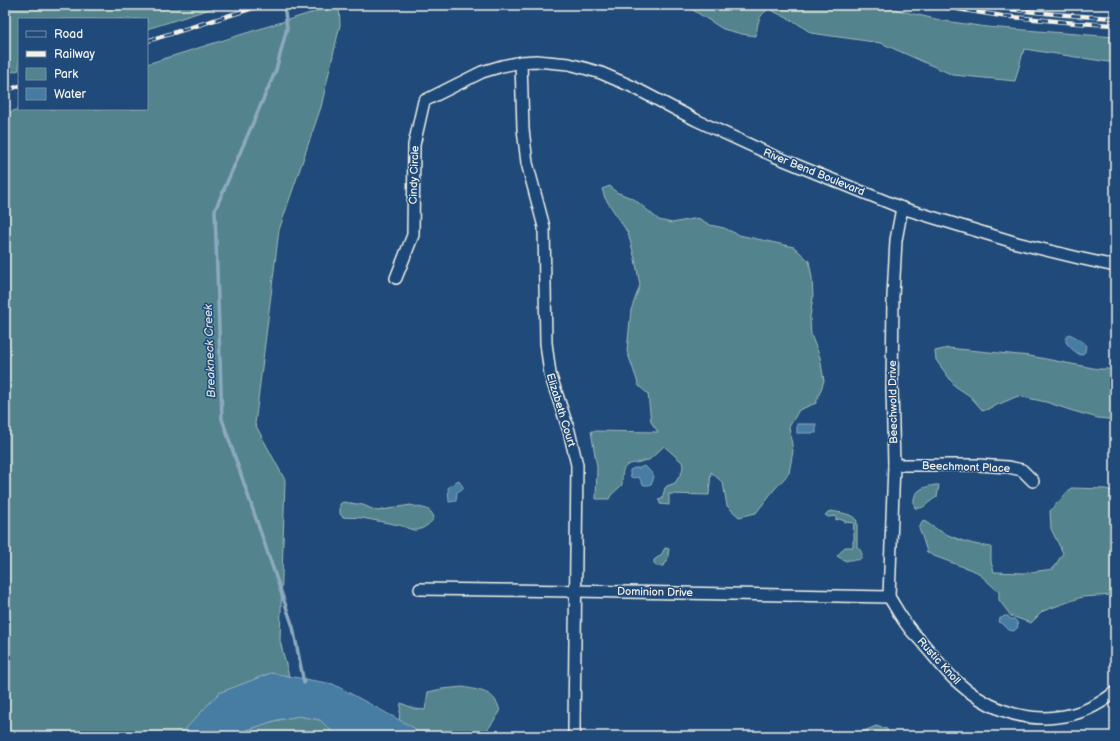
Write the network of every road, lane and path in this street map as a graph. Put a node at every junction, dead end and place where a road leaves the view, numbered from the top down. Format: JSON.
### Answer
{"nodes":[{"id":1,"x":521,"y":62,"type":"junction"},
{"id":2,"x":902,"y":208,"type":"junction"},
{"id":3,"x":1115,"y":266,"type":"edge"},
{"id":4,"x":396,"y":278,"type":"dead end"},
{"id":5,"x":894,"y":465,"type":"junction"},
{"id":6,"x":1034,"y":481,"type":"dead end"},
{"id":7,"x":420,"y":589,"type":"dead end"},
{"id":8,"x":576,"y":591,"type":"junction"},
{"id":9,"x":889,"y":597,"type":"junction"},
{"id":10,"x":1115,"y":692,"type":"edge"},
{"id":11,"x":575,"y":736,"type":"edge"}],
"edges":[{"from":1,"to":2,"type":"street","name":"River Bend Boulevard"},
{"from":1,"to":4,"type":"street","name":"Cindy Circle"},
{"from":1,"to":8,"type":"street","name":"Elizabeth Court"},
{"from":2,"to":3,"type":"street","name":"River Bend Boulevard"},
{"from":2,"to":5,"type":"street","name":"Beechwold Drive"},
{"from":5,"to":6,"type":"street","name":"Beechmont Place"},
{"from":5,"to":9,"type":"street","name":"Beechwold Drive"},
{"from":7,"to":8,"type":"street","name":"Dominion Drive"},
{"from":8,"to":9,"type":"street","name":"Dominion Drive"},
{"from":8,"to":11,"type":"street","name":"Elizabeth Court"},
{"from":9,"to":10,"type":"street","name":"Rustic Knoll"}]}
